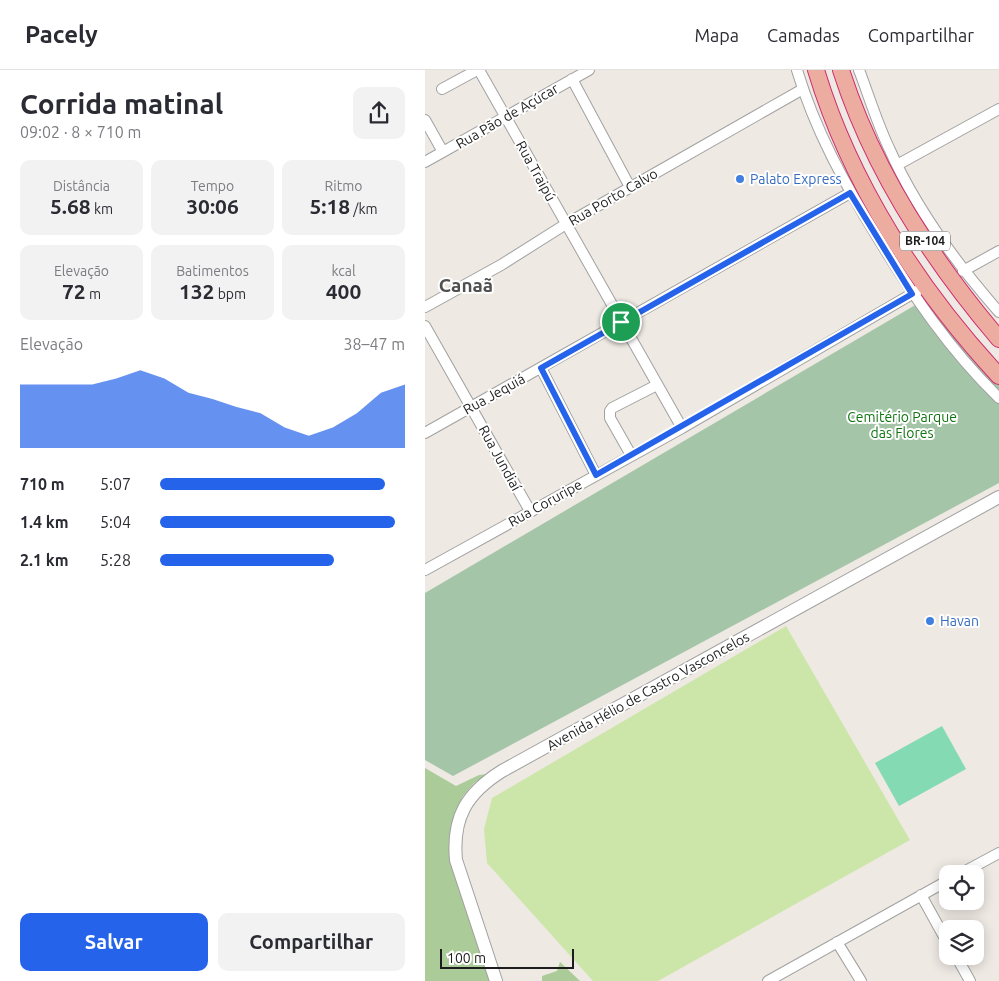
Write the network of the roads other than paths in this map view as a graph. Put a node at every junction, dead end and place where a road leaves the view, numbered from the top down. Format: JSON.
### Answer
{"nodes":[{"id":1,"x":478,"y":70,"type":"edge"},
{"id":2,"x":589,"y":70,"type":"edge"},
{"id":3,"x":797,"y":70,"type":"edge"},
{"id":4,"x":817,"y":70,"type":"edge"},
{"id":5,"x":841,"y":70,"type":"edge"},
{"id":6,"x":859,"y":70,"type":"edge"},
{"id":7,"x":572,"y":79,"type":"junction"},
{"id":8,"x":442,"y":89,"type":"dead end"},
{"id":9,"x":803,"y":89,"type":"junction"},
{"id":10,"x":999,"y":108,"type":"edge"},
{"id":11,"x":505,"y":117,"type":"junction"},
{"id":12,"x":425,"y":120,"type":"edge"},
{"id":13,"x":443,"y":152,"type":"junction"},
{"id":14,"x":425,"y":162,"type":"edge"},
{"id":15,"x":897,"y":165,"type":"junction"},
{"id":16,"x":629,"y":187,"type":"junction"},
{"id":17,"x":850,"y":193,"type":"junction"},
{"id":18,"x":566,"y":224,"type":"junction"},
{"id":19,"x":999,"y":251,"type":"edge"},
{"id":20,"x":963,"y":271,"type":"junction"},
{"id":21,"x":918,"y":290,"type":"junction"},
{"id":22,"x":425,"y":307,"type":"edge"},
{"id":23,"x":999,"y":312,"type":"edge"},
{"id":24,"x":621,"y":322,"type":"junction"},
{"id":25,"x":425,"y":326,"type":"edge"},
{"id":26,"x":999,"y":339,"type":"edge"},
{"id":27,"x":541,"y":368,"type":"junction"},
{"id":28,"x":999,"y":376,"type":"edge"},
{"id":29,"x":657,"y":385,"type":"junction"},
{"id":30,"x":999,"y":398,"type":"edge"},
{"id":31,"x":472,"y":407,"type":"junction"},
{"id":32,"x":682,"y":428,"type":"junction"},
{"id":33,"x":425,"y":433,"type":"edge"},
{"id":34,"x":631,"y":455,"type":"junction"},
{"id":35,"x":596,"y":475,"type":"junction"},
{"id":36,"x":999,"y":497,"type":"edge"},
{"id":37,"x":530,"y":511,"type":"junction"},
{"id":38,"x":425,"y":570,"type":"edge"},
{"id":39,"x":999,"y":853,"type":"edge"},
{"id":40,"x":977,"y":865,"type":"edge"},
{"id":41,"x":939,"y":885,"type":"edge"},
{"id":42,"x":921,"y":895,"type":"junction"},
{"id":43,"x":939,"y":928,"type":"edge"},
{"id":44,"x":837,"y":942,"type":"junction"},
{"id":45,"x":961,"y":965,"type":"edge"},
{"id":46,"x":496,"y":981,"type":"edge"},
{"id":47,"x":768,"y":981,"type":"edge"},
{"id":48,"x":861,"y":981,"type":"edge"},
{"id":49,"x":970,"y":981,"type":"edge"}],
"edges":[{"from":1,"to":8,"type":"street"},
{"from":1,"to":11,"type":"street","name":"Rua Traipú"},
{"from":2,"to":7,"type":"street","name":"Rua Pão de Açúcar"},
{"from":3,"to":9,"type":"street"},
{"from":4,"to":21,"type":"highway","number":"BR-104"},
{"from":5,"to":26,"type":"highway","number":"BR-104"},
{"from":6,"to":15,"type":"street"},
{"from":7,"to":11,"type":"street","name":"Rua Pão de Açúcar"},
{"from":7,"to":16,"type":"street"},
{"from":9,"to":16,"type":"street","name":"Rua Porto Calvo"},
{"from":9,"to":17,"type":"street"},
{"from":10,"to":15,"type":"street"},
{"from":11,"to":13,"type":"street","name":"Rua Pão de Açúcar"},
{"from":11,"to":18,"type":"street","name":"Rua Traipú"},
{"from":12,"to":13,"type":"street"},
{"from":13,"to":14,"type":"street","name":"Rua Pão de Açúcar"},
{"from":15,"to":20,"type":"street"},
{"from":16,"to":18,"type":"street","name":"Rua Porto Calvo"},
{"from":17,"to":21,"type":"street"},
{"from":17,"to":24,"type":"street","name":"Rua Jequiá"},
{"from":18,"to":22,"type":"street","name":"Rua Porto Calvo"},
{"from":18,"to":24,"type":"street","name":"Rua Traipú"},
{"from":19,"to":20,"type":"street"},
{"from":20,"to":23,"type":"street"},
{"from":21,"to":28,"type":"highway","number":"BR-104"},
{"from":21,"to":30,"type":"street"},
{"from":21,"to":32,"type":"street","name":"Rua Coruripe"},
{"from":24,"to":27,"type":"street","name":"Rua Jequiá"},
{"from":24,"to":29,"type":"street","name":"Rua Traipú"},
{"from":25,"to":31,"type":"street","name":"Rua Jundiaí"},
{"from":27,"to":31,"type":"street","name":"Rua Jequiá"},
{"from":27,"to":35,"type":"street"},
{"from":29,"to":32,"type":"street","name":"Rua Traipú"},
{"from":29,"to":34,"type":"street"},
{"from":31,"to":33,"type":"street","name":"Rua Jequiá"},
{"from":31,"to":37,"type":"street","name":"Rua Jundiaí"},
{"from":32,"to":34,"type":"street","name":"Rua Coruripe"},
{"from":34,"to":35,"type":"street","name":"Rua Coruripe"},
{"from":35,"to":37,"type":"street","name":"Rua Coruripe"},
{"from":36,"to":46,"type":"street","name":"Avenida Hélio de Castro Vasconcelos"},
{"from":37,"to":38,"type":"street","name":"Rua Coruripe"},
{"from":39,"to":40,"type":"street"},
{"from":41,"to":42,"type":"street"},
{"from":42,"to":43,"type":"street"},
{"from":42,"to":44,"type":"street"},
{"from":44,"to":47,"type":"street"},
{"from":44,"to":48,"type":"street"},
{"from":45,"to":49,"type":"street"}]}
